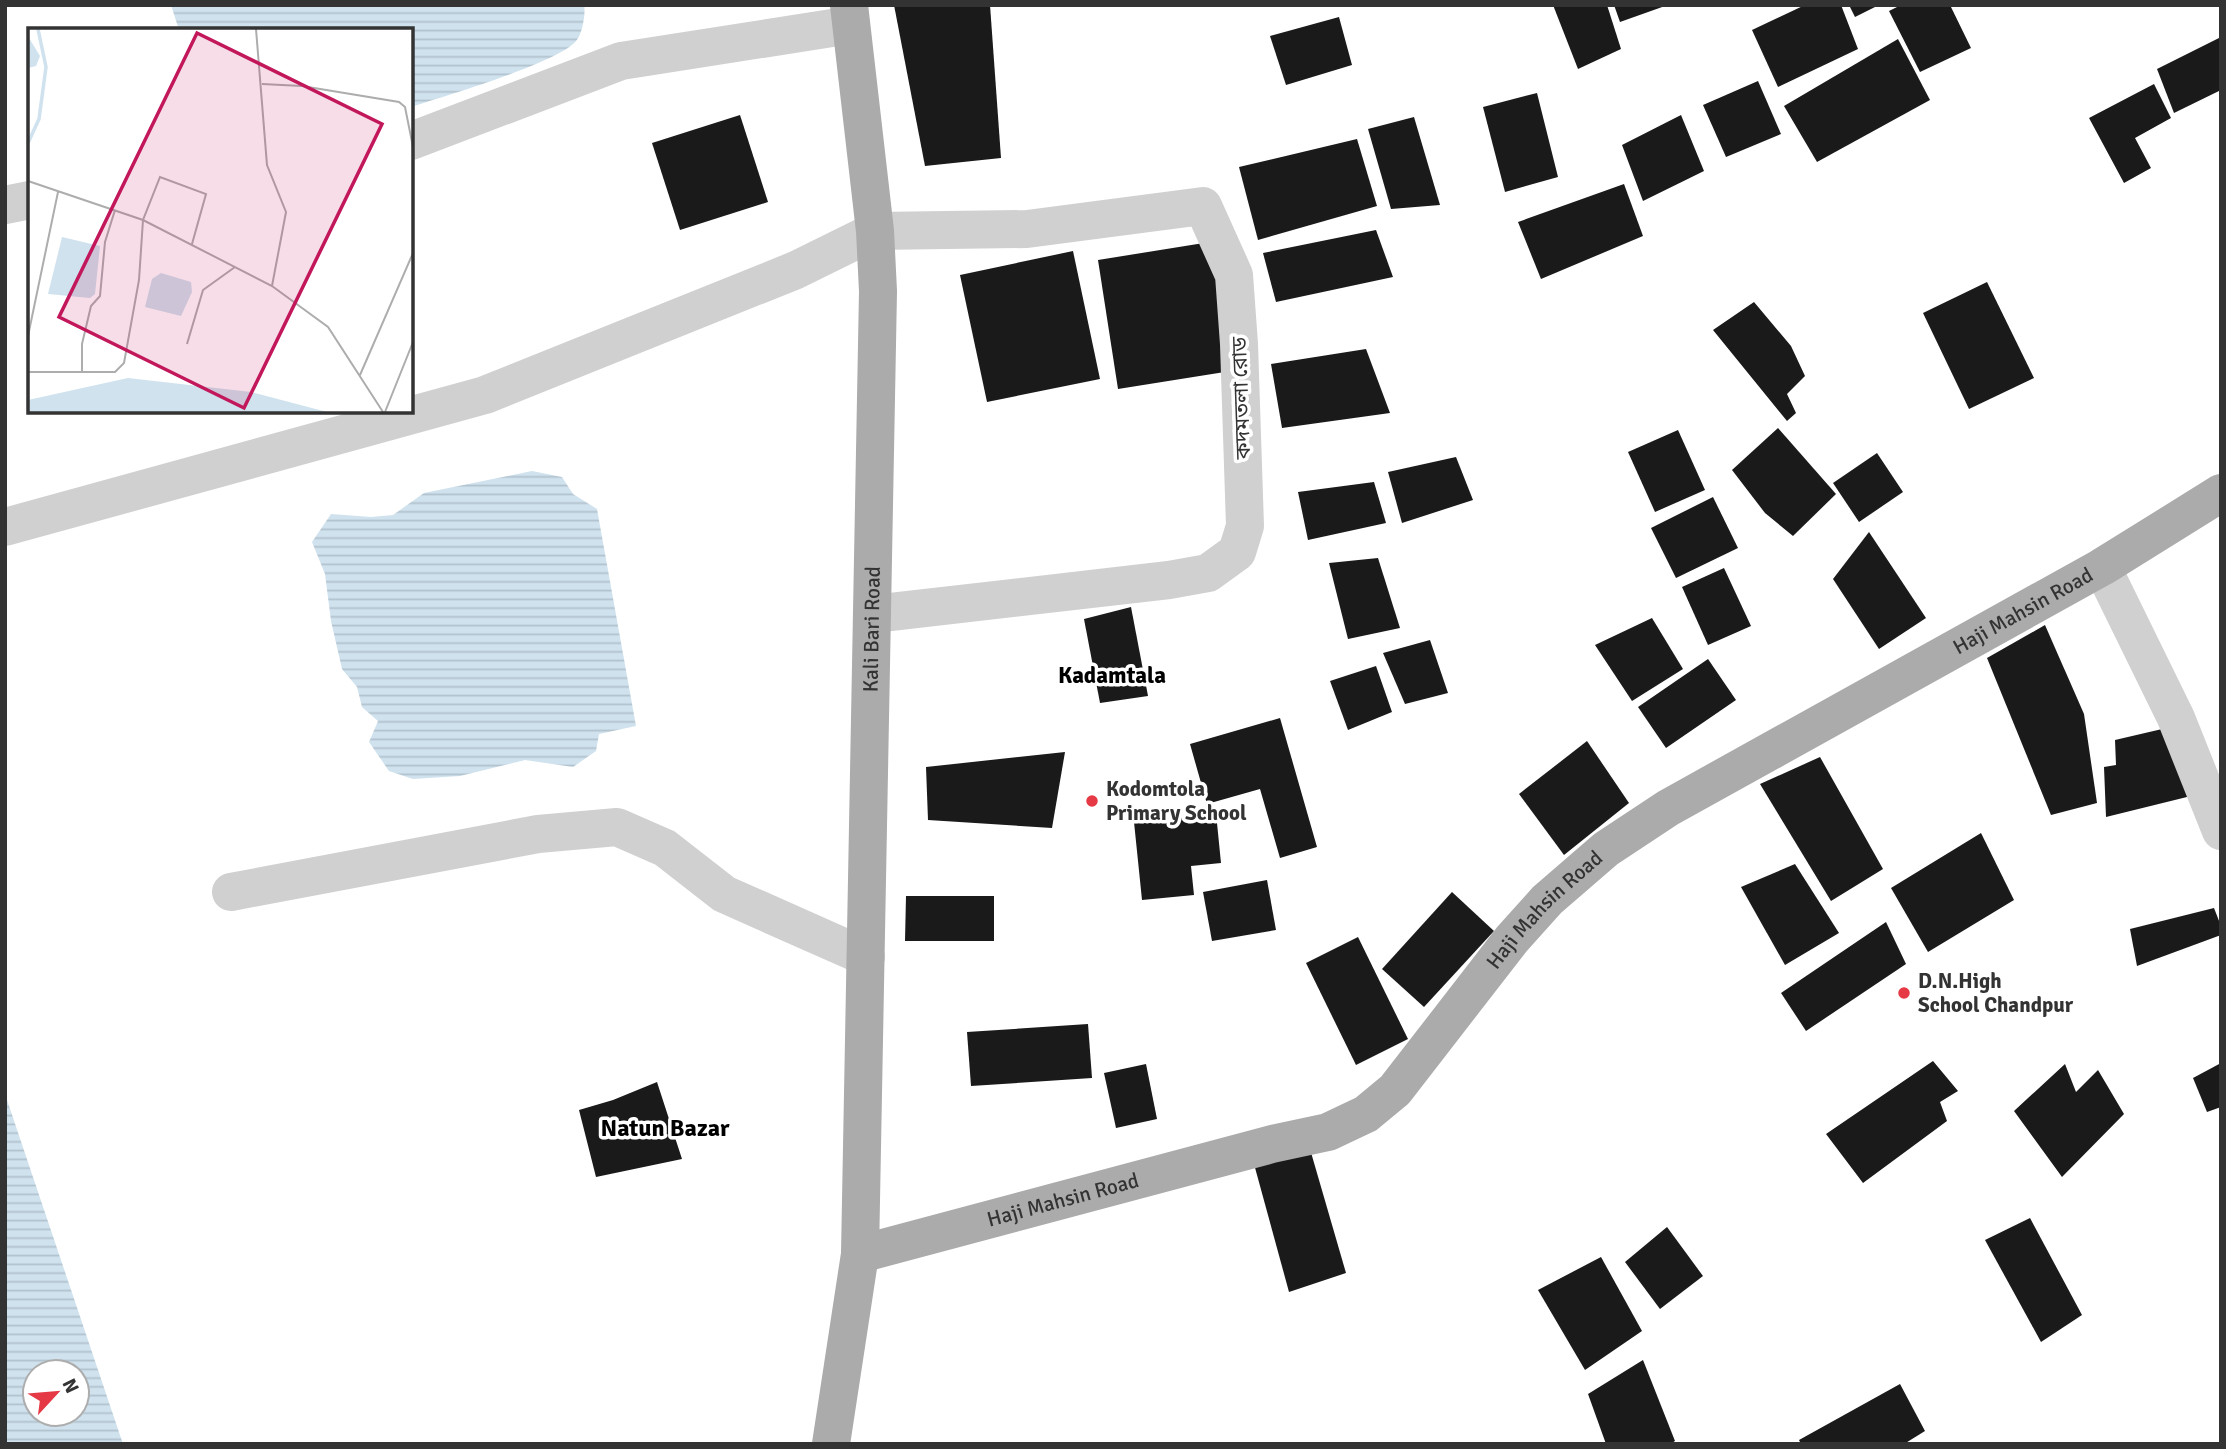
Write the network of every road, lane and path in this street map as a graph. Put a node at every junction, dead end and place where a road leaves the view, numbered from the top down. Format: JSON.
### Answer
{"nodes":[{"id":1,"x":850,"y":15,"type":"edge"},
{"id":2,"x":413,"y":140,"type":"edge"},
{"id":3,"x":28,"y":200,"type":"edge"},
{"id":4,"x":5,"y":205,"type":"edge"},
{"id":5,"x":875,"y":231,"type":"junction"},
{"id":6,"x":2221,"y":493,"type":"edge"},
{"id":7,"x":5,"y":527,"type":"edge"},
{"id":8,"x":2102,"y":567,"type":"junction"},
{"id":9,"x":873,"y":614,"type":"junction"},
{"id":10,"x":2221,"y":831,"type":"edge"},
{"id":11,"x":231,"y":892,"type":"dead end"},
{"id":12,"x":866,"y":957,"type":"junction"},
{"id":13,"x":860,"y":1254,"type":"junction"},
{"id":14,"x":831,"y":1444,"type":"edge"}],
"edges":[{"from":1,"to":2,"type":"street"},
{"from":1,"to":5,"type":"main road","name":"Kali Bari Road"},
{"from":3,"to":4,"type":"street"},
{"from":5,"to":7,"type":"street"},
{"from":5,"to":9,"type":"main road","name":"Kali Bari Road"},
{"from":5,"to":9,"type":"street","name":"কদমতলা রোড"},
{"from":6,"to":8,"type":"main road","name":"Haji Mahsin Road"},
{"from":8,"to":10,"type":"street"},
{"from":8,"to":13,"type":"main road","name":"Haji Mahsin Road"},
{"from":9,"to":12,"type":"main road","name":"Kali Bari Road"},
{"from":11,"to":12,"type":"street"},
{"from":12,"to":13,"type":"main road","name":"Kali Bari Road"},
{"from":13,"to":14,"type":"main road","name":"Kali Bari Road"}]}
